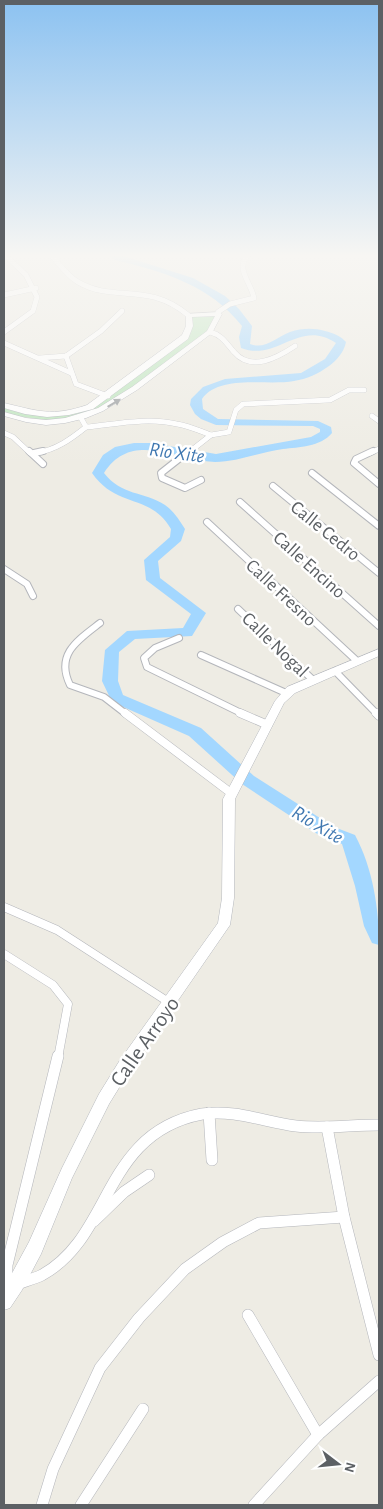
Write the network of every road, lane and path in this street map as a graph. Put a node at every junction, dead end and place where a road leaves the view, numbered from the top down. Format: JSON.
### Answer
{"nodes":[{"id":1,"x":14,"y":324,"type":"edge"},
{"id":2,"x":108,"y":324,"type":"edge"},
{"id":3,"x":189,"y":324,"type":"edge"},
{"id":4,"x":215,"y":324,"type":"edge"},
{"id":5,"x":4,"y":332,"type":"edge"},
{"id":6,"x":209,"y":333,"type":"junction"},
{"id":7,"x":188,"y":334,"type":"junction"},
{"id":8,"x":6,"y":344,"type":"edge"},
{"id":9,"x":295,"y":346,"type":"dead end"},
{"id":10,"x":66,"y":356,"type":"junction"},
{"id":11,"x":37,"y":358,"type":"junction"},
{"id":12,"x":71,"y":373,"type":"junction"},
{"id":13,"x":364,"y":390,"type":"dead end"},
{"id":14,"x":108,"y":396,"type":"junction"},
{"id":15,"x":4,"y":405,"type":"edge"},
{"id":16,"x":4,"y":414,"type":"edge"},
{"id":17,"x":372,"y":416,"type":"dead end"},
{"id":18,"x":81,"y":418,"type":"junction"},
{"id":19,"x":379,"y":421,"type":"edge"},
{"id":20,"x":86,"y":427,"type":"junction"},
{"id":21,"x":4,"y":433,"type":"edge"},
{"id":22,"x":211,"y":435,"type":"junction"},
{"id":23,"x":379,"y":449,"type":"edge"},
{"id":24,"x":34,"y":453,"type":"junction"},
{"id":25,"x":43,"y":464,"type":"dead end"},
{"id":26,"x":312,"y":473,"type":"dead end"},
{"id":27,"x":201,"y":480,"type":"dead end"},
{"id":28,"x":379,"y":484,"type":"edge"},
{"id":29,"x":273,"y":486,"type":"dead end"},
{"id":30,"x":240,"y":502,"type":"dead end"},
{"id":31,"x":207,"y":522,"type":"dead end"},
{"id":32,"x":379,"y":526,"type":"edge"},
{"id":33,"x":4,"y":569,"type":"edge"},
{"id":34,"x":379,"y":574,"type":"edge"},
{"id":35,"x":32,"y":596,"type":"dead end"},
{"id":36,"x":238,"y":608,"type":"dead end"},
{"id":37,"x":100,"y":623,"type":"dead end"},
{"id":38,"x":379,"y":626,"type":"edge"},
{"id":39,"x":179,"y":638,"type":"dead end"},
{"id":40,"x":378,"y":654,"type":"edge"},
{"id":41,"x":201,"y":656,"type":"dead end"},
{"id":42,"x":357,"y":662,"type":"junction"},
{"id":43,"x":335,"y":671,"type":"junction"},
{"id":44,"x":313,"y":680,"type":"junction"},
{"id":45,"x":286,"y":693,"type":"junction"},
{"id":46,"x":379,"y":716,"type":"edge"},
{"id":47,"x":268,"y":725,"type":"junction"},
{"id":48,"x":233,"y":788,"type":"junction"},
{"id":49,"x":4,"y":907,"type":"edge"},
{"id":50,"x":4,"y":954,"type":"edge"},
{"id":51,"x":170,"y":1003,"type":"junction"},
{"id":52,"x":208,"y":1113,"type":"junction"},
{"id":53,"x":379,"y":1125,"type":"edge"},
{"id":54,"x":326,"y":1127,"type":"junction"},
{"id":55,"x":212,"y":1160,"type":"dead end"},
{"id":56,"x":148,"y":1175,"type":"dead end"},
{"id":57,"x":344,"y":1217,"type":"junction"},
{"id":58,"x":91,"y":1224,"type":"junction"},
{"id":59,"x":5,"y":1265,"type":"edge"},
{"id":60,"x":9,"y":1294,"type":"edge"},
{"id":61,"x":248,"y":1315,"type":"dead end"},
{"id":62,"x":374,"y":1317,"type":"edge"},
{"id":63,"x":379,"y":1355,"type":"edge"},
{"id":64,"x":379,"y":1381,"type":"edge"},
{"id":65,"x":143,"y":1409,"type":"dead end"},
{"id":66,"x":318,"y":1435,"type":"junction"},
{"id":67,"x":42,"y":1505,"type":"edge"},
{"id":68,"x":81,"y":1505,"type":"edge"},
{"id":69,"x":254,"y":1505,"type":"edge"}],
"edges":[{"from":1,"to":5,"type":"street"},
{"from":2,"to":10,"type":"street"},
{"from":3,"to":7,"type":"street"},
{"from":4,"to":6,"type":"street"},
{"from":5,"to":8,"type":"street"},
{"from":6,"to":7,"type":"street"},
{"from":6,"to":9,"type":"street"},
{"from":18,"to":6,"type":"street","one_way":true},
{"from":7,"to":14,"type":"street"},
{"from":8,"to":11,"type":"street"},
{"from":10,"to":11,"type":"street"},
{"from":10,"to":12,"type":"street"},
{"from":11,"to":12,"type":"street"},
{"from":12,"to":14,"type":"street"},
{"from":13,"to":22,"type":"street"},
{"from":14,"to":15,"type":"street"},
{"from":16,"to":18,"type":"street"},
{"from":17,"to":19,"type":"street"},
{"from":18,"to":20,"type":"street"},
{"from":20,"to":22,"type":"street"},
{"from":20,"to":24,"type":"street"},
{"from":21,"to":24,"type":"street"},
{"from":22,"to":27,"type":"street"},
{"from":23,"to":28,"type":"street"},
{"from":24,"to":25,"type":"street"},
{"from":26,"to":32,"type":"street"},
{"from":29,"to":34,"type":"street","name":"Calle Cedro"},
{"from":30,"to":38,"type":"street","name":"Calle Encino"},
{"from":31,"to":42,"type":"street","name":"Calle Fresno"},
{"from":33,"to":35,"type":"street"},
{"from":36,"to":44,"type":"street","name":"Calle Nogal"},
{"from":37,"to":48,"type":"street"},
{"from":39,"to":47,"type":"street"},
{"from":40,"to":42,"type":"street"},
{"from":41,"to":45,"type":"street"},
{"from":42,"to":43,"type":"street"},
{"from":43,"to":44,"type":"street"},
{"from":43,"to":46,"type":"street"},
{"from":44,"to":45,"type":"street"},
{"from":45,"to":47,"type":"street"},
{"from":47,"to":48,"type":"street"},
{"from":48,"to":51,"type":"street","name":"Calle Arroyo"},
{"from":49,"to":51,"type":"street"},
{"from":50,"to":59,"type":"street"},
{"from":51,"to":60,"type":"street","name":"Calle Arroyo"},
{"from":52,"to":54,"type":"street"},
{"from":52,"to":55,"type":"street"},
{"from":52,"to":58,"type":"street"},
{"from":53,"to":54,"type":"street"},
{"from":54,"to":57,"type":"street"},
{"from":56,"to":58,"type":"street"},
{"from":57,"to":62,"type":"street"},
{"from":57,"to":67,"type":"street"},
{"from":58,"to":60,"type":"street"},
{"from":59,"to":60,"type":"street"},
{"from":61,"to":66,"type":"street"},
{"from":62,"to":63,"type":"street"},
{"from":64,"to":66,"type":"street"},
{"from":65,"to":68,"type":"street"},
{"from":66,"to":69,"type":"street"}]}
